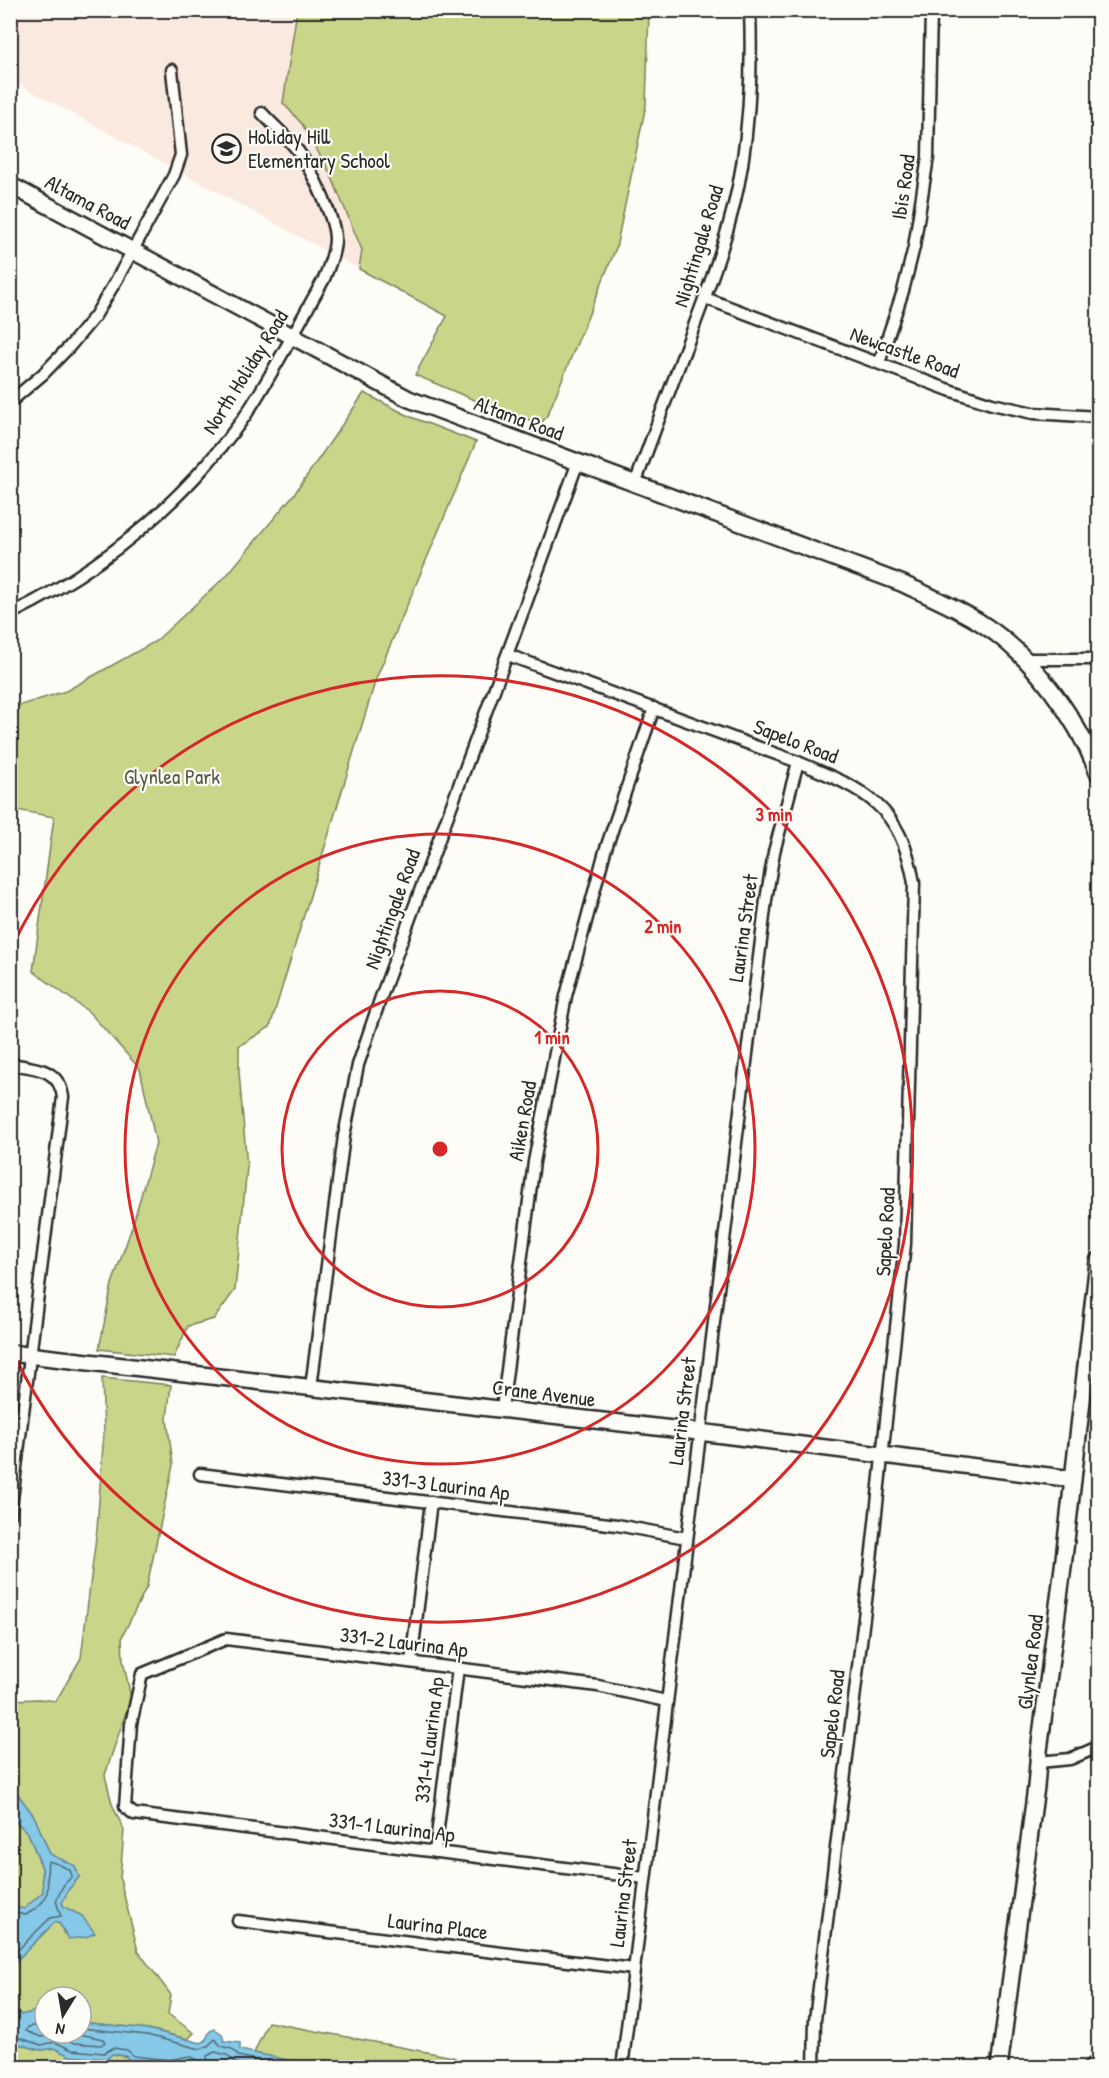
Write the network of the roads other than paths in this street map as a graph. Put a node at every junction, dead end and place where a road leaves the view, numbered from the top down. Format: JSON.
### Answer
{"nodes":[{"id":1,"x":750,"y":10,"type":"edge"},
{"id":2,"x":931,"y":10,"type":"edge"},
{"id":3,"x":172,"y":70,"type":"dead end"},
{"id":4,"x":262,"y":113,"type":"dead end"},
{"id":5,"x":10,"y":185,"type":"edge"},
{"id":6,"x":133,"y":251,"type":"junction"},
{"id":7,"x":705,"y":298,"type":"junction"},
{"id":8,"x":291,"y":337,"type":"junction"},
{"id":9,"x":879,"y":363,"type":"junction"},
{"id":10,"x":10,"y":402,"type":"edge"},
{"id":11,"x":1098,"y":417,"type":"edge"},
{"id":12,"x":578,"y":462,"type":"junction"},
{"id":13,"x":635,"y":483,"type":"junction"},
{"id":14,"x":10,"y":614,"type":"edge"},
{"id":15,"x":508,"y":655,"type":"junction"},
{"id":16,"x":1098,"y":659,"type":"edge"},
{"id":17,"x":1026,"y":660,"type":"junction"},
{"id":18,"x":654,"y":708,"type":"junction"},
{"id":19,"x":798,"y":762,"type":"junction"},
{"id":20,"x":1098,"y":773,"type":"edge"},
{"id":21,"x":10,"y":1064,"type":"edge"},
{"id":22,"x":1098,"y":1261,"type":"edge"},
{"id":23,"x":10,"y":1353,"type":"edge"},
{"id":24,"x":32,"y":1356,"type":"junction"},
{"id":25,"x":310,"y":1387,"type":"junction"},
{"id":26,"x":502,"y":1409,"type":"junction"},
{"id":27,"x":699,"y":1432,"type":"junction"},
{"id":28,"x":882,"y":1454,"type":"junction"},
{"id":29,"x":201,"y":1474,"type":"dead end"},
{"id":30,"x":1073,"y":1479,"type":"junction"},
{"id":31,"x":431,"y":1502,"type":"junction"},
{"id":32,"x":10,"y":1515,"type":"edge"},
{"id":33,"x":686,"y":1538,"type":"junction"},
{"id":34,"x":411,"y":1662,"type":"junction"},
{"id":35,"x":458,"y":1668,"type":"junction"},
{"id":36,"x":666,"y":1701,"type":"junction"},
{"id":37,"x":1098,"y":1747,"type":"edge"},
{"id":38,"x":1039,"y":1761,"type":"junction"},
{"id":39,"x":134,"y":1814,"type":"joint"},
{"id":40,"x":435,"y":1852,"type":"junction"},
{"id":41,"x":645,"y":1878,"type":"junction"},
{"id":42,"x":238,"y":1921,"type":"dead end"},
{"id":43,"x":634,"y":1969,"type":"junction"},
{"id":44,"x":1098,"y":2059,"type":"edge"},
{"id":45,"x":622,"y":2067,"type":"edge"},
{"id":46,"x":814,"y":2067,"type":"edge"},
{"id":47,"x":999,"y":2067,"type":"edge"},
{"id":48,"x":1088,"y":2067,"type":"edge"}],
"edges":[{"from":1,"to":7,"type":"street","name":"Nightingale Road"},
{"from":2,"to":9,"type":"street","name":"Ibis Road"},
{"from":3,"to":6,"type":"street"},
{"from":4,"to":8,"type":"street","name":"North Holiday Road"},
{"from":5,"to":6,"type":"street","name":"Altama Road"},
{"from":6,"to":8,"type":"street","name":"Altama Road"},
{"from":6,"to":10,"type":"street"},
{"from":7,"to":9,"type":"street","name":"Newcastle Road"},
{"from":7,"to":13,"type":"street","name":"Nightingale Road"},
{"from":8,"to":12,"type":"street","name":"Altama Road"},
{"from":8,"to":14,"type":"street","name":"North Holiday Road"},
{"from":9,"to":11,"type":"street","name":"Newcastle Road"},
{"from":12,"to":13,"type":"street","name":"Altama Road"},
{"from":12,"to":15,"type":"street","name":"Nightingale Road"},
{"from":13,"to":17,"type":"street","name":"Altama Road"},
{"from":15,"to":18,"type":"street","name":"Sapelo Road"},
{"from":15,"to":25,"type":"street","name":"Nightingale Road"},
{"from":16,"to":17,"type":"street"},
{"from":17,"to":20,"type":"street"},
{"from":18,"to":19,"type":"street","name":"Sapelo Road"},
{"from":18,"to":26,"type":"street","name":"Aiken Road"},
{"from":19,"to":27,"type":"street","name":"Laurina Street"},
{"from":19,"to":28,"type":"street","name":"Sapelo Road"},
{"from":21,"to":24,"type":"street"},
{"from":22,"to":30,"type":"street","name":"Glynlea Road"},
{"from":23,"to":24,"type":"street","name":"Crane Avenue"},
{"from":24,"to":25,"type":"street","name":"Crane Avenue"},
{"from":24,"to":32,"type":"street"},
{"from":25,"to":26,"type":"street","name":"Crane Avenue"},
{"from":26,"to":27,"type":"street","name":"Crane Avenue"},
{"from":27,"to":28,"type":"street","name":"Crane Avenue"},
{"from":27,"to":33,"type":"street","name":"Laurina Street"},
{"from":28,"to":30,"type":"street","name":"Crane Avenue"},
{"from":28,"to":46,"type":"street","name":"Sapelo Road"},
{"from":29,"to":31,"type":"street","name":"331-3 Laurina Ap"},
{"from":30,"to":38,"type":"street","name":"Glynlea Road"},
{"from":31,"to":33,"type":"street","name":"331-3 Laurina Ap"},
{"from":31,"to":34,"type":"street","name":"331-4 Laurina Ap"},
{"from":33,"to":36,"type":"street","name":"Laurina Street"},
{"from":34,"to":35,"type":"street","name":"331-2 Laurina Ap"},
{"from":34,"to":39,"type":"street","name":"331-2 Laurina Ap"},
{"from":35,"to":36,"type":"street","name":"331-2 Laurina Ap"},
{"from":35,"to":40,"type":"street","name":"331-4 Laurina Ap"},
{"from":36,"to":41,"type":"street","name":"Laurina Street"},
{"from":37,"to":38,"type":"street"},
{"from":38,"to":47,"type":"street","name":"Glynlea Road"},
{"from":39,"to":40,"type":"street","name":"331-1 Laurina Ap"},
{"from":40,"to":41,"type":"street","name":"331-1 Laurina Ap"},
{"from":41,"to":43,"type":"street","name":"Laurina Street"},
{"from":42,"to":43,"type":"street","name":"Laurina Place"},
{"from":43,"to":45,"type":"street","name":"Laurina Street"},
{"from":44,"to":48,"type":"street"}]}
